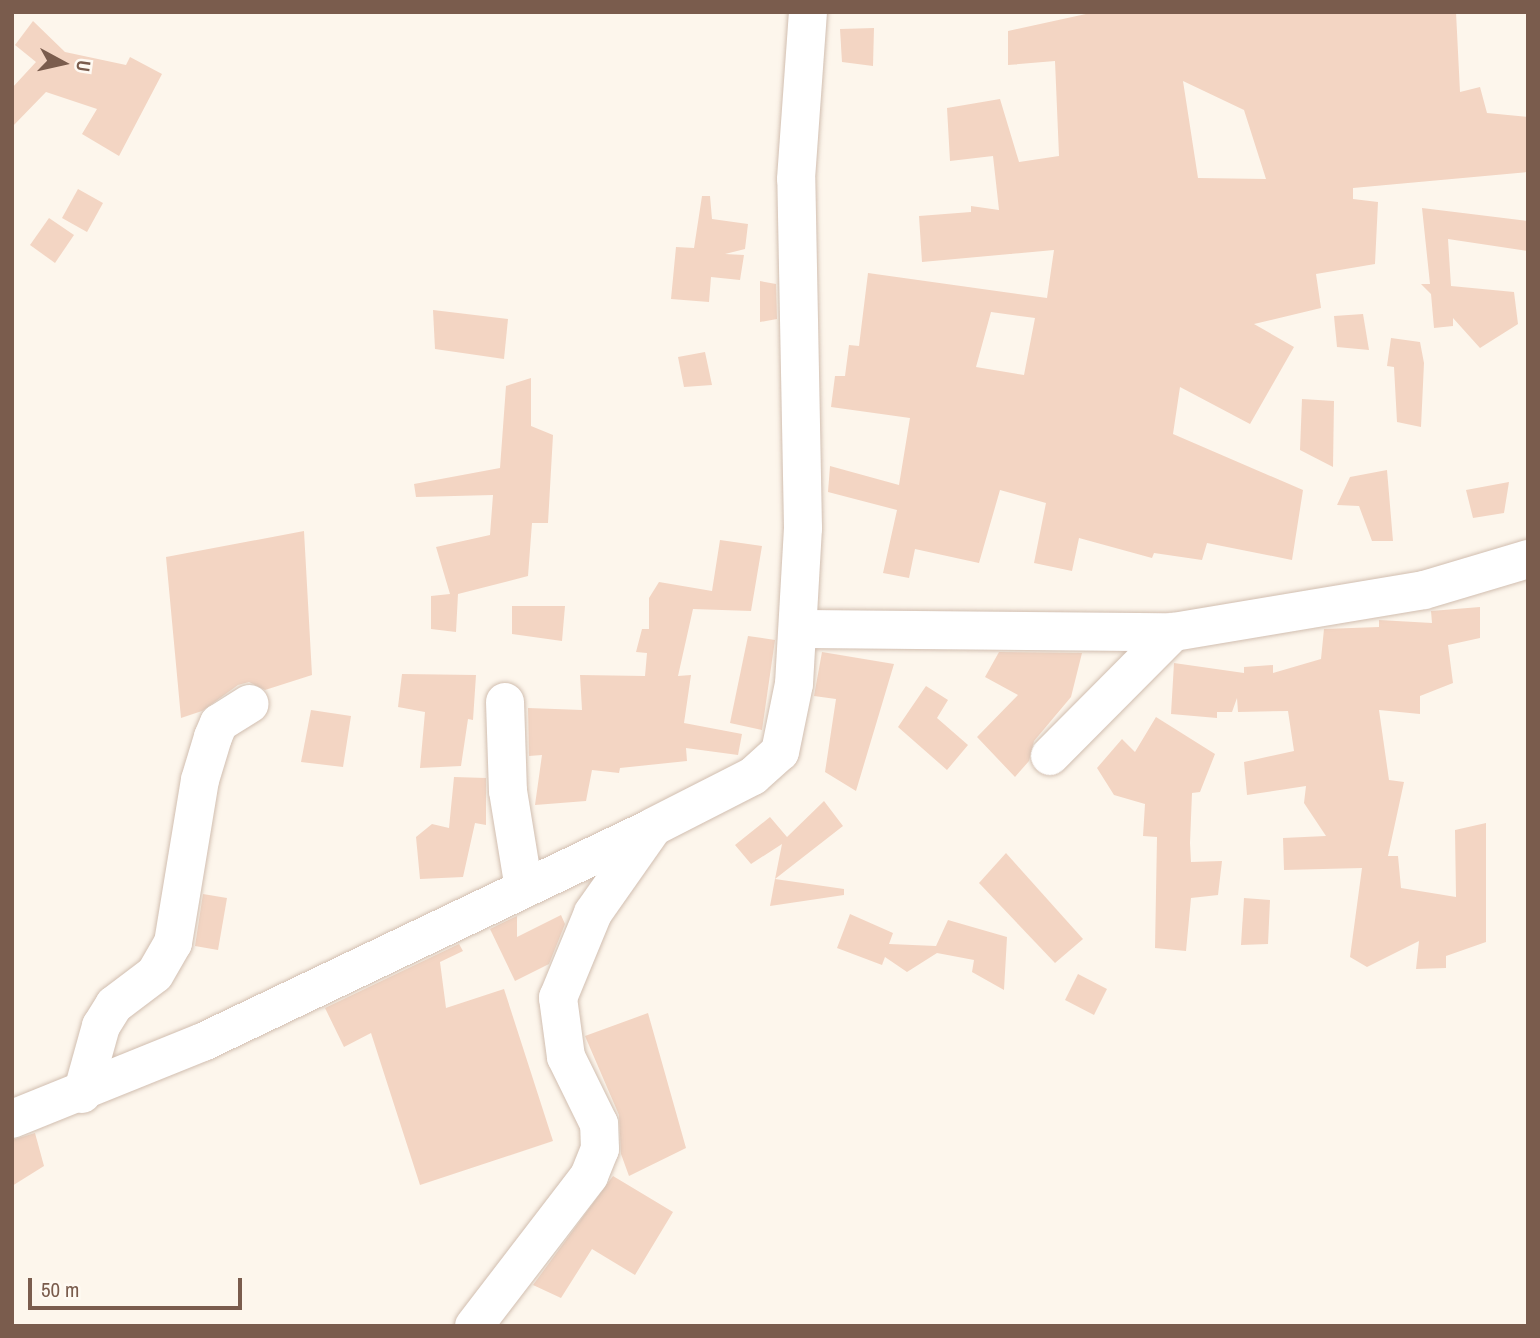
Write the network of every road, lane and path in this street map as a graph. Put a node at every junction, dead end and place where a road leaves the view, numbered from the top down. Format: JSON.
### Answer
{"nodes":[{"id":1,"x":808,"y":12,"type":"edge"},
{"id":2,"x":1528,"y":559,"type":"edge"},
{"id":3,"x":798,"y":629,"type":"junction"},
{"id":4,"x":1173,"y":632,"type":"junction"},
{"id":5,"x":505,"y":702,"type":"dead end"},
{"id":6,"x":249,"y":704,"type":"dead end"},
{"id":7,"x":1050,"y":755,"type":"dead end"},
{"id":8,"x":653,"y":827,"type":"junction"},
{"id":9,"x":524,"y":889,"type":"junction"},
{"id":10,"x":82,"y":1094,"type":"junction"},
{"id":11,"x":12,"y":1119,"type":"edge"},
{"id":12,"x":474,"y":1326,"type":"edge"}],
"edges":[{"from":1,"to":3,"type":"street"},
{"from":2,"to":4,"type":"street"},
{"from":3,"to":4,"type":"street"},
{"from":3,"to":8,"type":"street"},
{"from":4,"to":7,"type":"street"},
{"from":5,"to":9,"type":"street"},
{"from":6,"to":10,"type":"street"},
{"from":8,"to":9,"type":"street"},
{"from":8,"to":12,"type":"street"},
{"from":9,"to":10,"type":"street"},
{"from":10,"to":11,"type":"street"}]}
